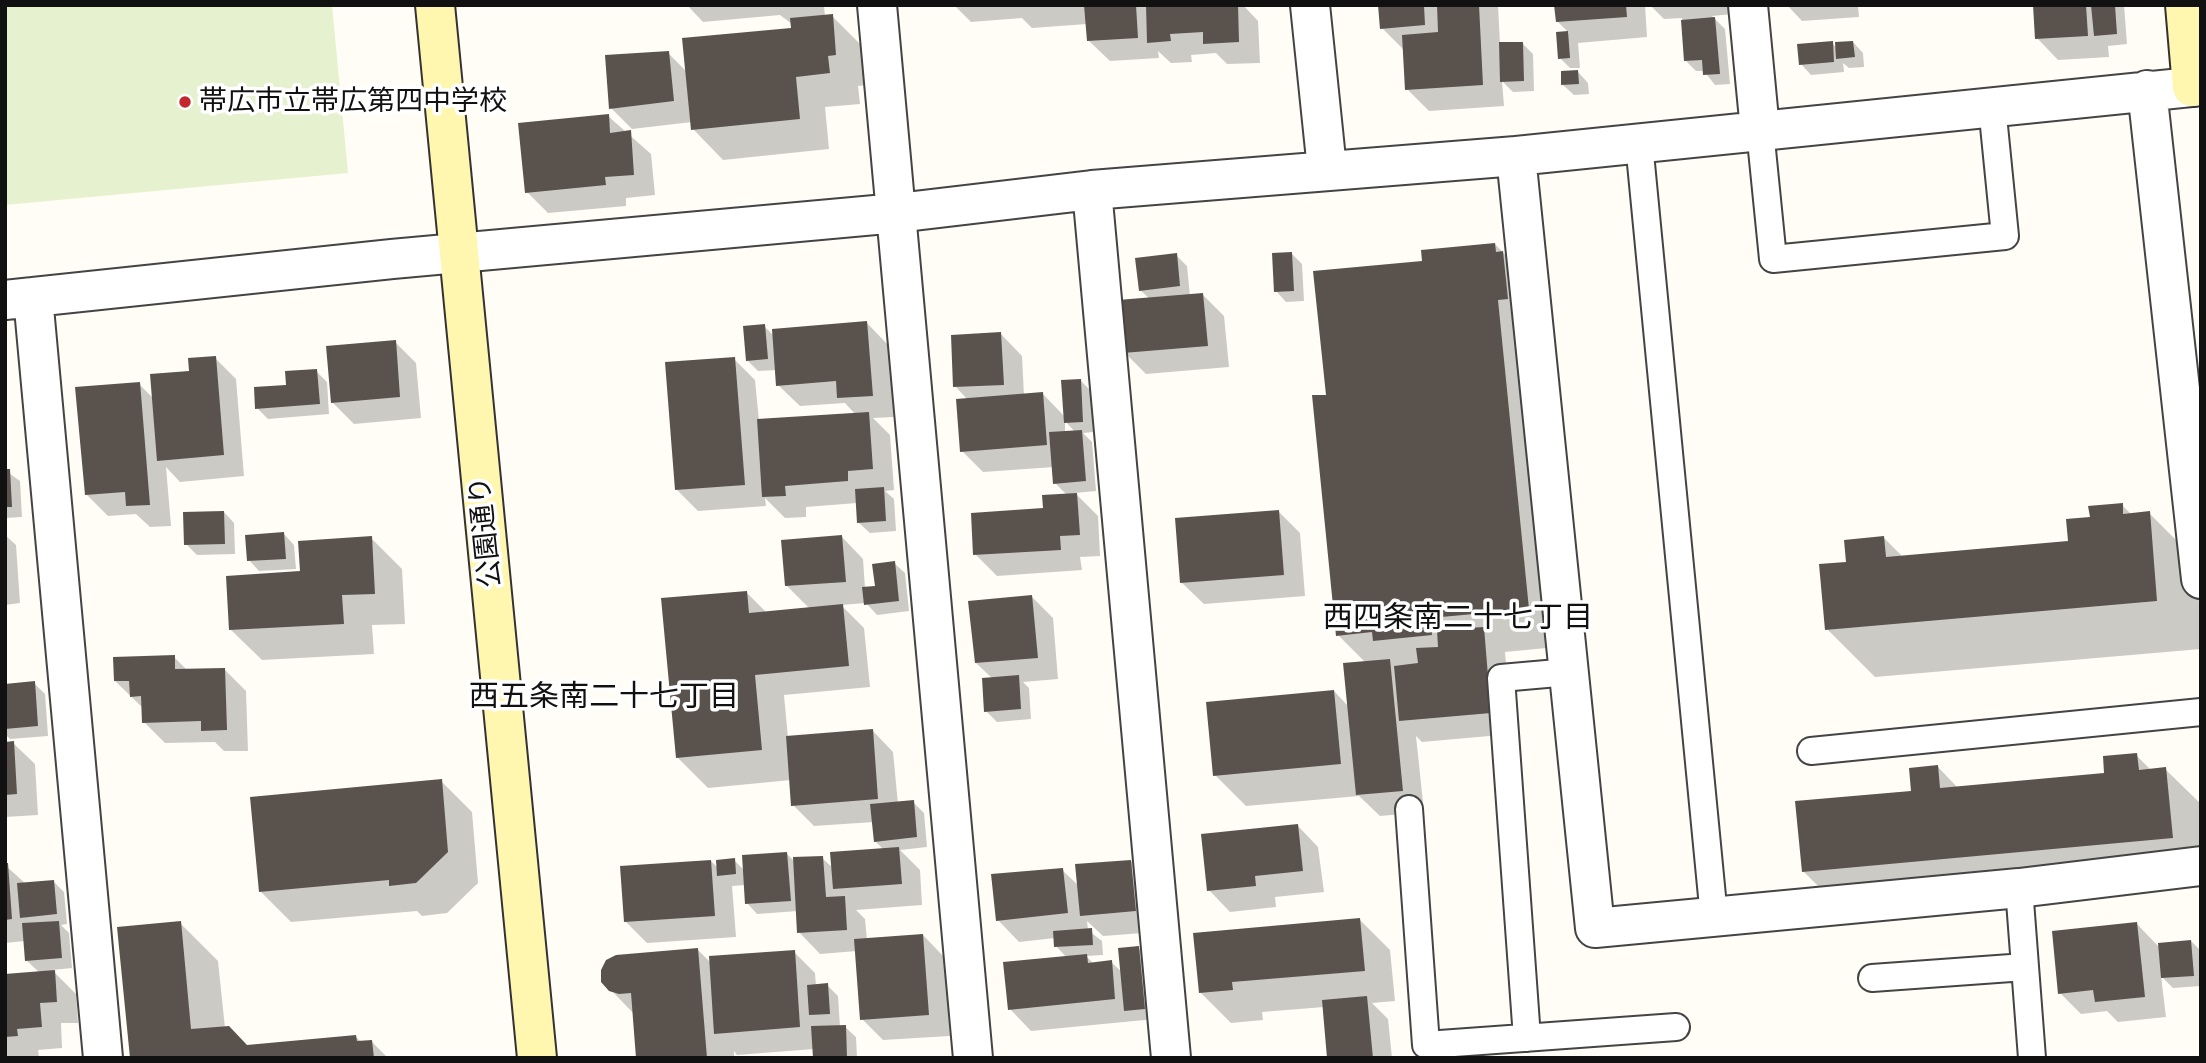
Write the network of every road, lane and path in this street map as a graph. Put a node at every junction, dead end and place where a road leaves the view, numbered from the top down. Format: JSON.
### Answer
{"nodes":[{"id":1,"x":435,"y":5,"type":"edge"},
{"id":2,"x":877,"y":5,"type":"edge"},
{"id":3,"x":1310,"y":5,"type":"edge"},
{"id":4,"x":1748,"y":5,"type":"edge"},
{"id":5,"x":2185,"y":5,"type":"edge"},
{"id":6,"x":2196,"y":87,"type":"edge"},
{"id":7,"x":2147,"y":90,"type":"junction"},
{"id":8,"x":1992,"y":106,"type":"junction"},
{"id":9,"x":1760,"y":130,"type":"junction"},
{"id":10,"x":1639,"y":143,"type":"junction"},
{"id":11,"x":1516,"y":156,"type":"junction"},
{"id":12,"x":1327,"y":169,"type":"junction"},
{"id":13,"x":1092,"y":190,"type":"junction"},
{"id":14,"x":897,"y":213,"type":"junction"},
{"id":15,"x":459,"y":253,"type":"junction"},
{"id":16,"x":19,"y":299,"type":"edge"},
{"id":17,"x":2201,"y":579,"type":"edge"},
{"id":18,"x":1569,"y":672,"type":"junction"},
{"id":19,"x":2201,"y":712,"type":"edge"},
{"id":20,"x":1811,"y":751,"type":"dead end"},
{"id":21,"x":1409,"y":809,"type":"dead end"},
{"id":22,"x":2201,"y":866,"type":"edge"},
{"id":23,"x":2019,"y":888,"type":"junction"},
{"id":24,"x":1714,"y":917,"type":"junction"},
{"id":25,"x":2025,"y":967,"type":"junction"},
{"id":26,"x":1872,"y":978,"type":"dead end"},
{"id":27,"x":1676,"y":1027,"type":"dead end"},
{"id":28,"x":1527,"y":1038,"type":"junction"},
{"id":29,"x":103,"y":1058,"type":"edge"},
{"id":30,"x":537,"y":1058,"type":"edge"},
{"id":31,"x":973,"y":1058,"type":"edge"},
{"id":32,"x":1171,"y":1058,"type":"edge"},
{"id":33,"x":2032,"y":1058,"type":"edge"}],
"edges":[{"from":1,"to":15,"type":"street","name":"公園通り"},
{"from":2,"to":14,"type":"street"},
{"from":3,"to":12,"type":"street"},
{"from":4,"to":9,"type":"street"},
{"from":5,"to":6,"type":"street"},
{"from":6,"to":7,"type":"street"},
{"from":7,"to":8,"type":"street"},
{"from":7,"to":17,"type":"street"},
{"from":8,"to":9,"type":"street"},
{"from":8,"to":9,"type":"lane"},
{"from":9,"to":10,"type":"street"},
{"from":10,"to":11,"type":"street"},
{"from":10,"to":24,"type":"lane"},
{"from":11,"to":12,"type":"street"},
{"from":11,"to":18,"type":"street"},
{"from":12,"to":13,"type":"street"},
{"from":13,"to":14,"type":"street"},
{"from":13,"to":32,"type":"street"},
{"from":14,"to":15,"type":"street"},
{"from":14,"to":31,"type":"street"},
{"from":15,"to":16,"type":"street"},
{"from":15,"to":30,"type":"street","name":"公園通り"},
{"from":16,"to":29,"type":"street"},
{"from":18,"to":24,"type":"street"},
{"from":18,"to":28,"type":"lane"},
{"from":19,"to":20,"type":"lane"},
{"from":21,"to":28,"type":"lane"},
{"from":22,"to":23,"type":"street"},
{"from":23,"to":24,"type":"street"},
{"from":23,"to":25,"type":"lane"},
{"from":25,"to":26,"type":"lane"},
{"from":25,"to":33,"type":"lane"},
{"from":27,"to":28,"type":"lane"}]}
